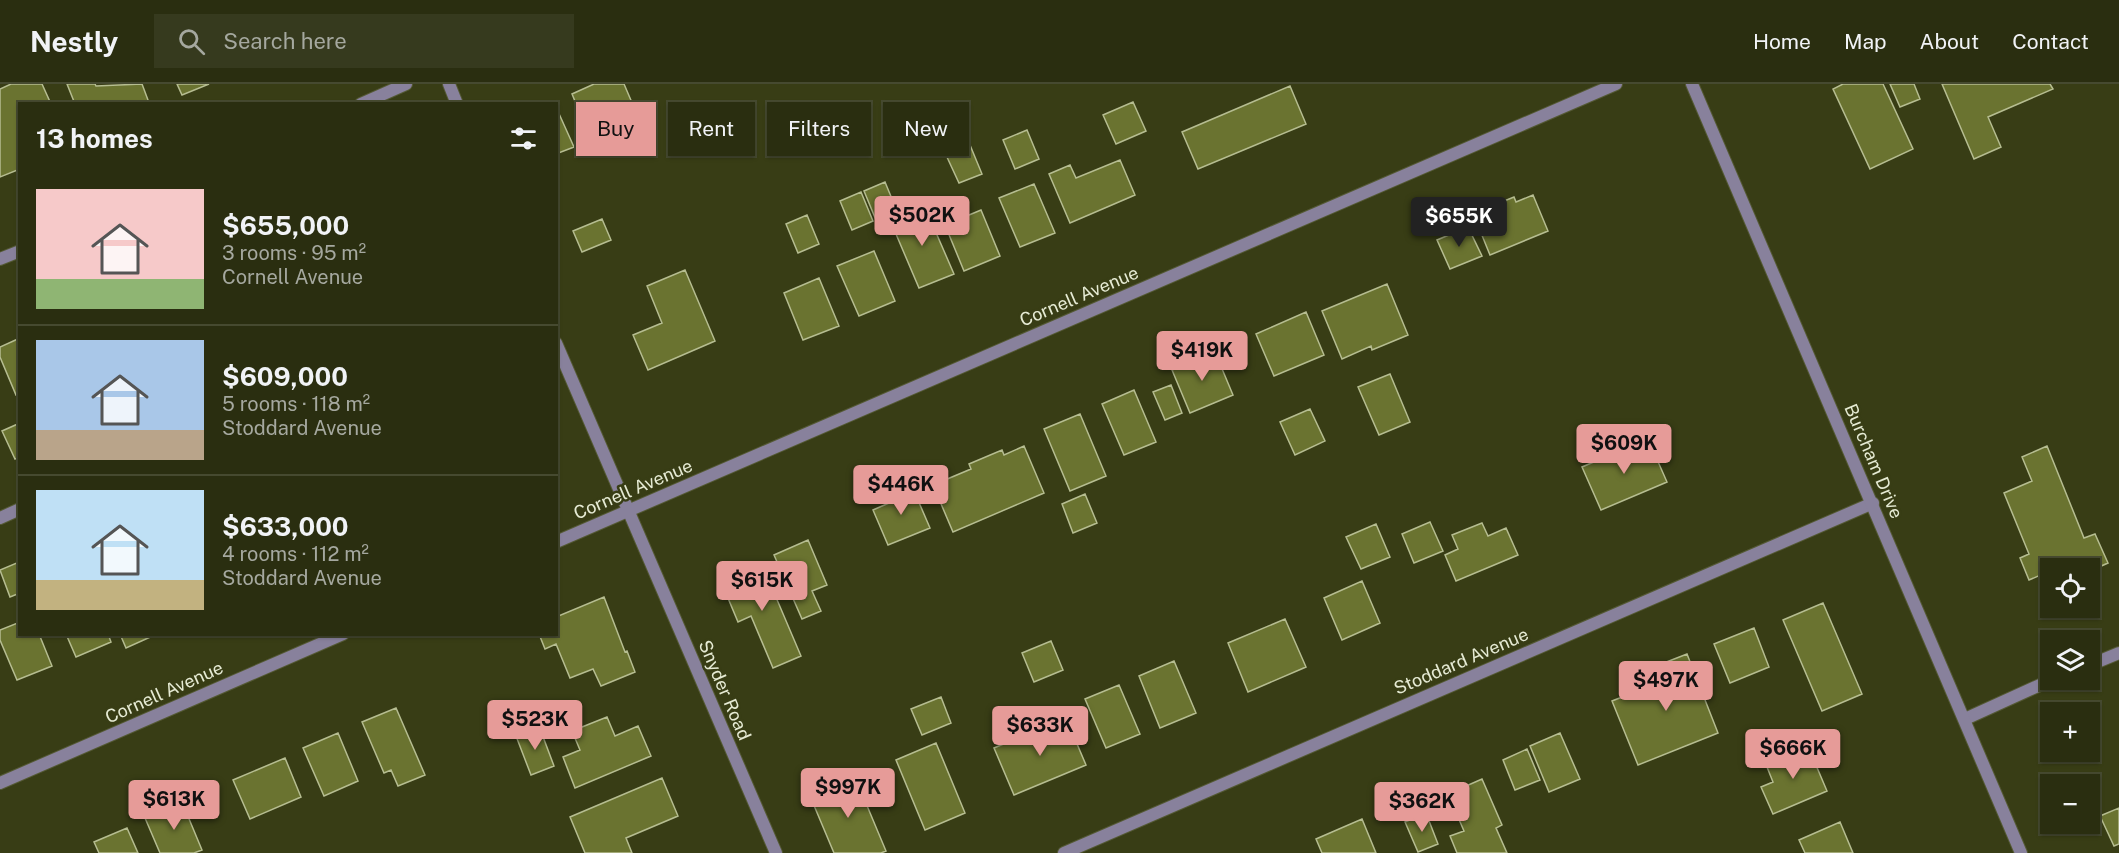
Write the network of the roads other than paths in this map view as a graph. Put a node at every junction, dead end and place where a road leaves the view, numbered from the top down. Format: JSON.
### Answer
{"nodes":[{"id":1,"x":406,"y":84,"type":"edge"},
{"id":2,"x":449,"y":84,"type":"edge"},
{"id":3,"x":1616,"y":84,"type":"edge"},
{"id":4,"x":1692,"y":84,"type":"edge"},
{"id":5,"x":366,"y":102,"type":"edge"},
{"id":6,"x":456,"y":102,"type":"edge"},
{"id":7,"x":18,"y":252,"type":"edge"},
{"id":8,"x":0,"y":259,"type":"edge"},
{"id":9,"x":558,"y":348,"type":"edge"},
{"id":10,"x":1873,"y":502,"type":"junction"},
{"id":11,"x":18,"y":510,"type":"edge"},
{"id":12,"x":628,"y":511,"type":"junction"},
{"id":13,"x":0,"y":518,"type":"edge"},
{"id":14,"x":558,"y":541,"type":"edge"},
{"id":15,"x":338,"y":636,"type":"edge"},
{"id":16,"x":2119,"y":653,"type":"edge"},
{"id":17,"x":2100,"y":661,"type":"edge"},
{"id":18,"x":2040,"y":685,"type":"edge"},
{"id":19,"x":1965,"y":719,"type":"junction"},
{"id":20,"x":0,"y":783,"type":"edge"},
{"id":21,"x":776,"y":853,"type":"edge"},
{"id":22,"x":1064,"y":853,"type":"edge"},
{"id":23,"x":2021,"y":853,"type":"edge"}],
"edges":[{"from":1,"to":5,"type":"street"},
{"from":2,"to":6,"type":"street"},
{"from":3,"to":12,"type":"street","name":"Cornell Avenue"},
{"from":4,"to":10,"type":"street","name":"Burcham Drive"},
{"from":7,"to":8,"type":"street"},
{"from":9,"to":12,"type":"street","name":"Snyder Road"},
{"from":10,"to":19,"type":"street","name":"Burcham Drive"},
{"from":10,"to":22,"type":"street","name":"Stoddard Avenue"},
{"from":11,"to":13,"type":"street"},
{"from":12,"to":14,"type":"street","name":"Cornell Avenue"},
{"from":12,"to":21,"type":"street","name":"Snyder Road"},
{"from":15,"to":20,"type":"street","name":"Cornell Avenue"},
{"from":16,"to":17,"type":"street"},
{"from":18,"to":19,"type":"street"},
{"from":19,"to":23,"type":"street","name":"Burcham Drive"}]}
